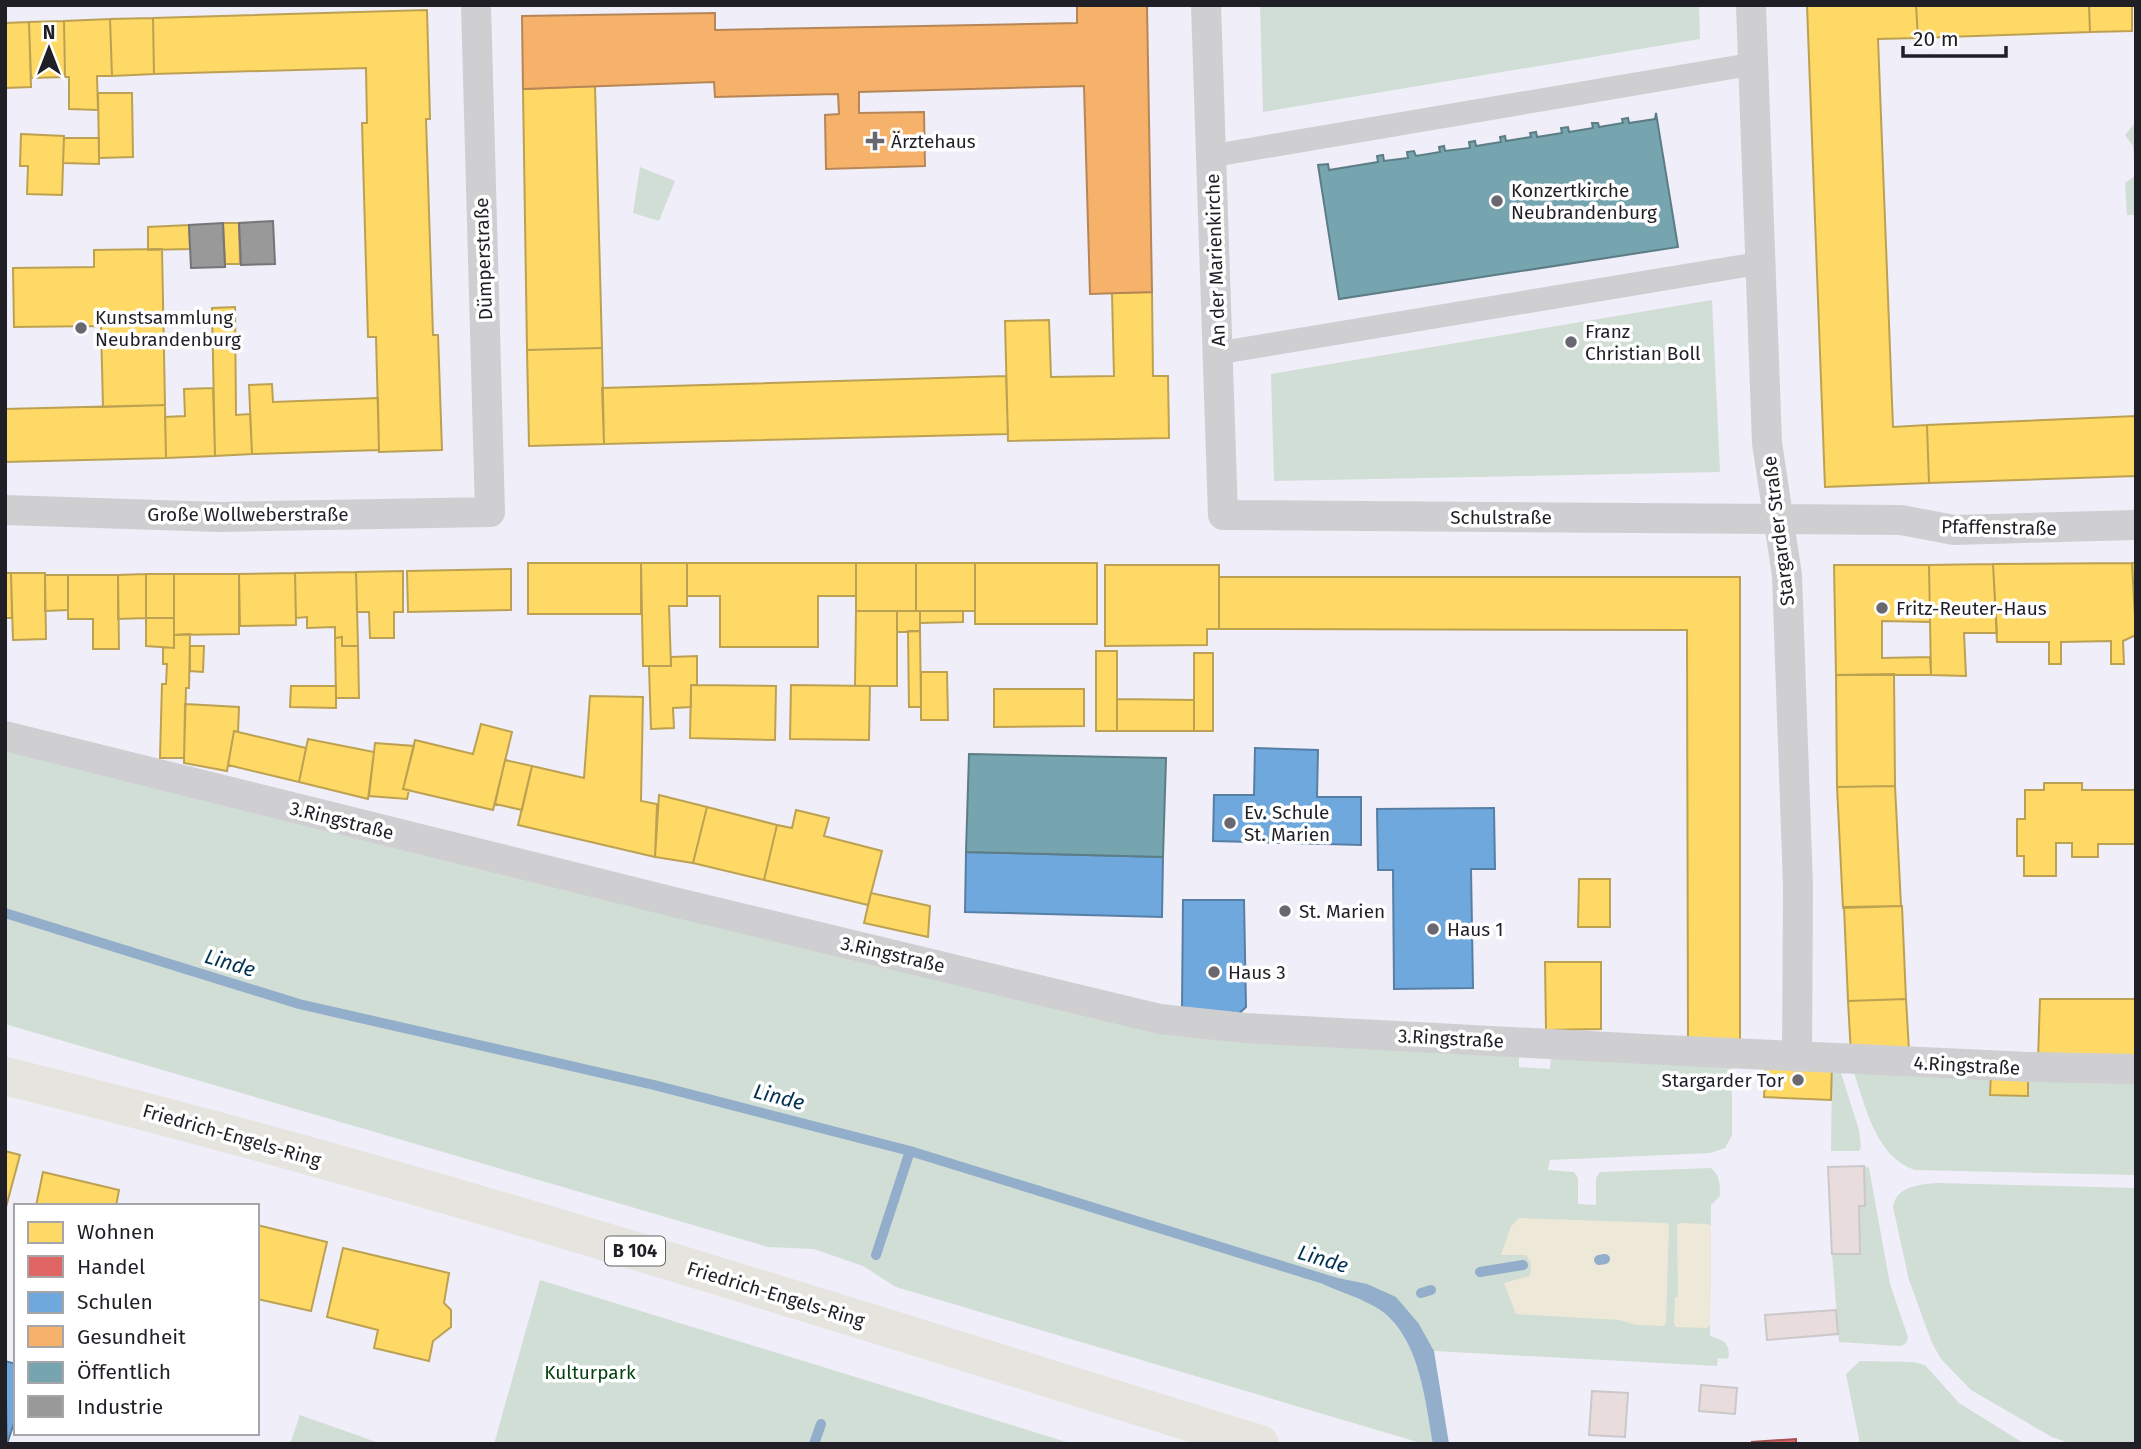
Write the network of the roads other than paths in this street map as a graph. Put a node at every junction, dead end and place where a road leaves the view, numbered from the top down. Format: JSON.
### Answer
{"nodes":[{"id":1,"x":476,"y":5,"type":"edge"},
{"id":2,"x":1206,"y":5,"type":"edge"},
{"id":3,"x":1751,"y":5,"type":"edge"},
{"id":4,"x":1753,"y":64,"type":"junction"},
{"id":5,"x":1211,"y":156,"type":"junction"},
{"id":6,"x":1760,"y":262,"type":"junction"},
{"id":7,"x":1218,"y":353,"type":"junction"},
{"id":8,"x":5,"y":510,"type":"edge"},
{"id":9,"x":490,"y":512,"type":"joint"},
{"id":10,"x":1223,"y":515,"type":"joint"},
{"id":11,"x":1779,"y":520,"type":"junction"},
{"id":12,"x":2136,"y":525,"type":"edge"},
{"id":13,"x":5,"y":736,"type":"edge"},
{"id":14,"x":1797,"y":1056,"type":"junction"},
{"id":15,"x":2136,"y":1069,"type":"edge"},
{"id":16,"x":5,"y":1076,"type":"edge"},
{"id":17,"x":1260,"y":1444,"type":"edge"}],
"edges":[{"from":1,"to":9,"type":"street","name":"Dümperstraße"},
{"from":2,"to":5,"type":"street","name":"An der Marienkirche"},
{"from":3,"to":4,"type":"street","name":"Stargarder Straße"},
{"from":4,"to":5,"type":"street"},
{"from":4,"to":6,"type":"street","name":"Stargarder Straße"},
{"from":5,"to":7,"type":"street","name":"An der Marienkirche"},
{"from":6,"to":7,"type":"street"},
{"from":6,"to":11,"type":"street","name":"Stargarder Straße"},
{"from":7,"to":10,"type":"street","name":"An der Marienkirche"},
{"from":8,"to":9,"type":"street","name":"Große Wollweberstraße"},
{"from":10,"to":11,"type":"street","name":"Schulstraße"},
{"from":11,"to":12,"type":"street","name":"Pfaffenstraße"},
{"from":11,"to":14,"type":"street","name":"Stargarder Straße"},
{"from":13,"to":14,"type":"street","name":"3.Ringstraße"},
{"from":14,"to":15,"type":"street","name":"4.Ringstraße"},
{"from":16,"to":17,"type":"main road","name":"Friedrich-Engels-Ring","number":"B 104"}]}
